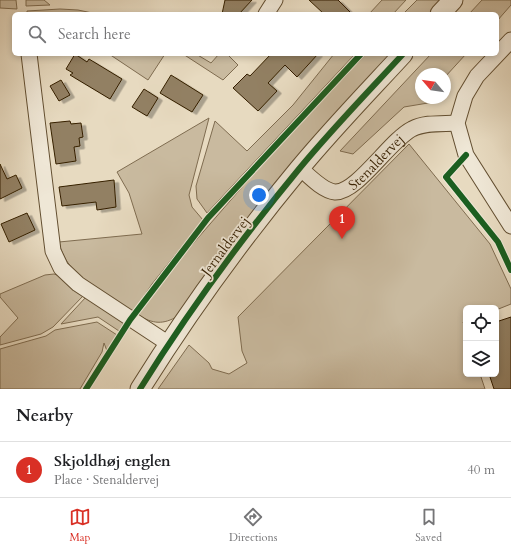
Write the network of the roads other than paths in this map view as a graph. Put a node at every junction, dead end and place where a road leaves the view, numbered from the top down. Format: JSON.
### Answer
{"nodes":[{"id":1,"x":274,"y":0,"type":"edge"},
{"id":2,"x":453,"y":0,"type":"edge"},
{"id":3,"x":267,"y":12,"type":"edge"},
{"id":4,"x":442,"y":12,"type":"edge"},
{"id":5,"x":511,"y":40,"type":"edge"},
{"id":6,"x":499,"y":53,"type":"edge"},
{"id":7,"x":29,"y":56,"type":"edge"},
{"id":8,"x":401,"y":56,"type":"edge"},
{"id":9,"x":496,"y":56,"type":"edge"},
{"id":10,"x":457,"y":124,"type":"junction"},
{"id":11,"x":300,"y":168,"type":"junction"},
{"id":12,"x":511,"y":226,"type":"edge"},
{"id":13,"x":169,"y":344,"type":"junction"},
{"id":14,"x":140,"y":389,"type":"edge"}],
"edges":[{"from":1,"to":3,"type":"street"},
{"from":2,"to":4,"type":"street"},
{"from":5,"to":6,"type":"street"},
{"from":7,"to":13,"type":"street"},
{"from":8,"to":11,"type":"street","name":"Jernaldervej"},
{"from":9,"to":10,"type":"street"},
{"from":10,"to":11,"type":"street","name":"Stenaldervej"},
{"from":10,"to":12,"type":"street"},
{"from":11,"to":13,"type":"street","name":"Jernaldervej"},
{"from":13,"to":14,"type":"street","name":"Jernaldervej"}]}
